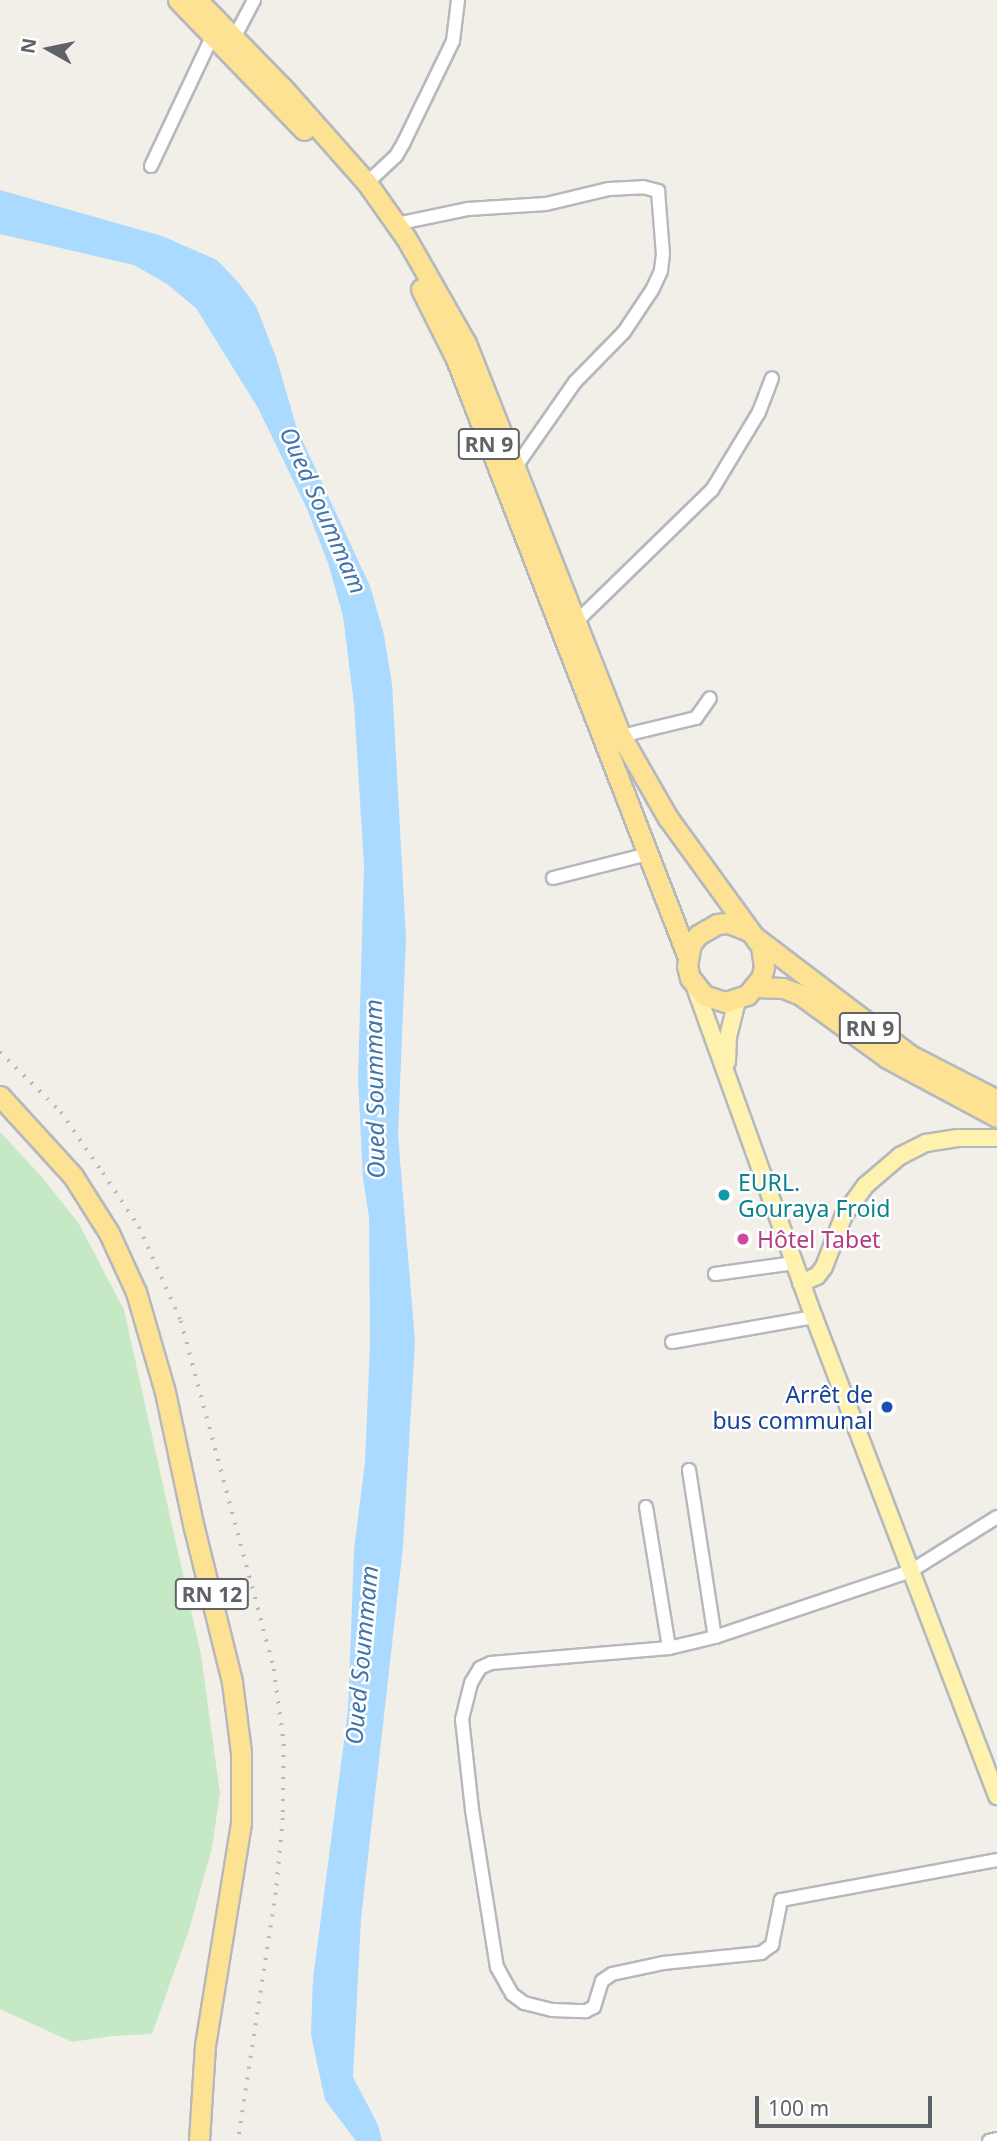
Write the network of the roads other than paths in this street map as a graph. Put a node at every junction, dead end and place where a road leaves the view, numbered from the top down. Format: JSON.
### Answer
{"nodes":[{"id":1,"x":178,"y":0,"type":"edge"},
{"id":2,"x":197,"y":0,"type":"edge"},
{"id":3,"x":254,"y":0,"type":"edge"},
{"id":4,"x":458,"y":0,"type":"edge"},
{"id":5,"x":213,"y":36,"type":"junction"},
{"id":6,"x":234,"y":38,"type":"junction"},
{"id":7,"x":151,"y":166,"type":"dead end"},
{"id":8,"x":367,"y":183,"type":"junction"},
{"id":9,"x":396,"y":224,"type":"junction"},
{"id":10,"x":772,"y":378,"type":"dead end"},
{"id":11,"x":515,"y":468,"type":"junction"},
{"id":12,"x":575,"y":623,"type":"junction"},
{"id":13,"x":710,"y":698,"type":"dead end"},
{"id":14,"x":621,"y":736,"type":"junction"},
{"id":15,"x":648,"y":854,"type":"junction"},
{"id":16,"x":553,"y":878,"type":"dead end"},
{"id":17,"x":752,"y":934,"type":"junction"},
{"id":18,"x":687,"y":955,"type":"junction"},
{"id":19,"x":695,"y":987,"type":"junction"},
{"id":20,"x":756,"y":987,"type":"junction"},
{"id":21,"x":737,"y":1000,"type":"junction"},
{"id":22,"x":727,"y":1068,"type":"junction"},
{"id":23,"x":0,"y":1096,"type":"edge"},
{"id":24,"x":997,"y":1100,"type":"edge"},
{"id":25,"x":997,"y":1117,"type":"edge"},
{"id":26,"x":997,"y":1138,"type":"edge"},
{"id":27,"x":794,"y":1263,"type":"junction"},
{"id":28,"x":715,"y":1274,"type":"dead end"},
{"id":29,"x":801,"y":1283,"type":"junction"},
{"id":30,"x":814,"y":1317,"type":"junction"},
{"id":31,"x":671,"y":1342,"type":"dead end"},
{"id":32,"x":689,"y":1470,"type":"dead end"},
{"id":33,"x":646,"y":1507,"type":"dead end"},
{"id":34,"x":997,"y":1517,"type":"edge"},
{"id":35,"x":911,"y":1571,"type":"junction"},
{"id":36,"x":715,"y":1637,"type":"junction"},
{"id":37,"x":669,"y":1648,"type":"junction"},
{"id":38,"x":997,"y":1796,"type":"edge"},
{"id":39,"x":997,"y":1860,"type":"edge"},
{"id":40,"x":997,"y":2139,"type":"edge"},
{"id":41,"x":199,"y":2141,"type":"edge"},
{"id":42,"x":989,"y":2141,"type":"edge"}],
"edges":[{"from":1,"to":5,"type":"highway","number":"RN 9"},
{"from":2,"to":6,"type":"highway","number":"RN 9"},
{"from":3,"to":6,"type":"street"},
{"from":4,"to":8,"type":"street"},
{"from":5,"to":7,"type":"street"},
{"from":5,"to":15,"type":"highway","number":"RN 9"},
{"from":6,"to":8,"type":"highway","number":"RN 9"},
{"from":8,"to":9,"type":"highway","number":"RN 9"},
{"from":9,"to":11,"type":"highway","number":"RN 9"},
{"from":9,"to":11,"type":"street"},
{"from":10,"to":12,"type":"street"},
{"from":11,"to":12,"type":"highway","number":"RN 9"},
{"from":12,"to":14,"type":"highway","number":"RN 9"},
{"from":13,"to":14,"type":"street"},
{"from":14,"to":17,"type":"highway","number":"RN 9"},
{"from":15,"to":16,"type":"street"},
{"from":15,"to":18,"type":"highway","number":"RN 9"},
{"from":17,"to":18,"type":"highway"},
{"from":17,"to":20,"type":"highway"},
{"from":17,"to":24,"type":"highway","number":"RN 9"},
{"from":18,"to":19,"type":"highway"},
{"from":19,"to":21,"type":"highway"},
{"from":19,"to":22,"type":"main road"},
{"from":20,"to":21,"type":"highway"},
{"from":20,"to":25,"type":"highway","number":"RN 9"},
{"from":21,"to":22,"type":"main road"},
{"from":22,"to":27,"type":"main road"},
{"from":23,"to":41,"type":"highway","number":"RN 12"},
{"from":26,"to":29,"type":"main road"},
{"from":27,"to":28,"type":"street"},
{"from":27,"to":29,"type":"main road"},
{"from":29,"to":30,"type":"main road"},
{"from":30,"to":31,"type":"street"},
{"from":30,"to":35,"type":"main road"},
{"from":32,"to":36,"type":"street"},
{"from":33,"to":37,"type":"street"},
{"from":34,"to":35,"type":"street"},
{"from":35,"to":36,"type":"street"},
{"from":35,"to":38,"type":"main road"},
{"from":36,"to":37,"type":"street"},
{"from":37,"to":39,"type":"street"},
{"from":40,"to":42,"type":"street"}]}
